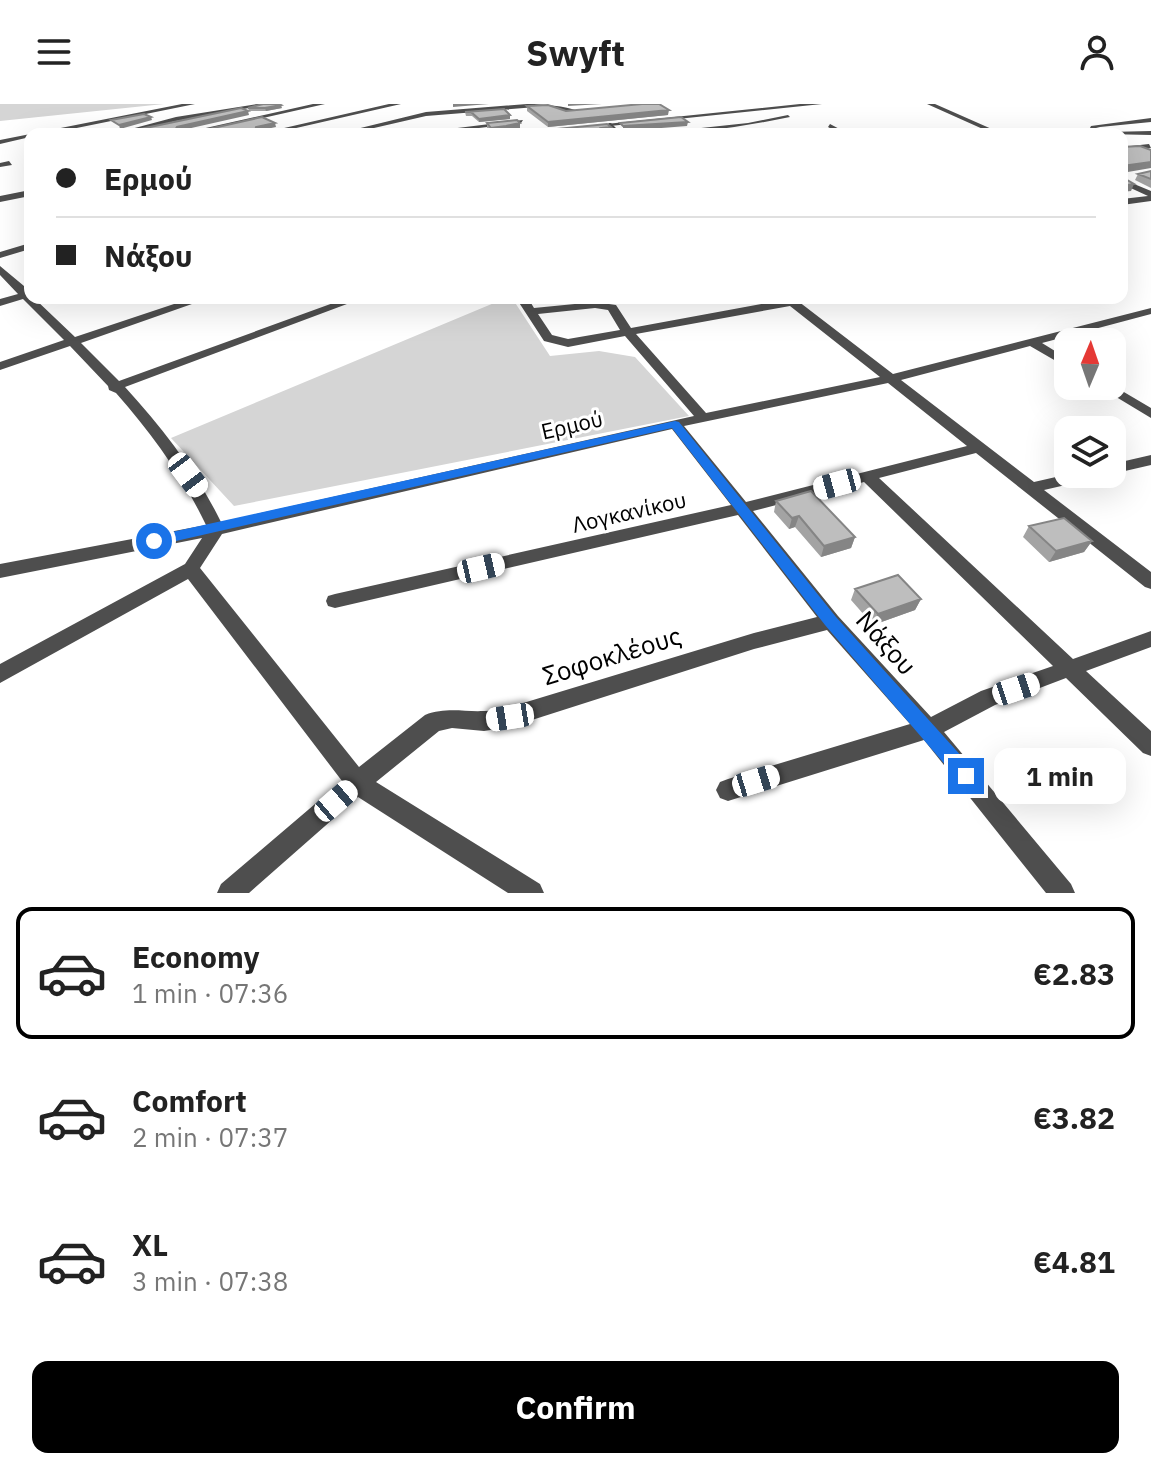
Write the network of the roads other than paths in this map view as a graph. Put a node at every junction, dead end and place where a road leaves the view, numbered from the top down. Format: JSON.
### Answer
{"nodes":[{"id":1,"x":192,"y":104,"type":"edge"},
{"id":2,"x":269,"y":104,"type":"edge"},
{"id":3,"x":322,"y":104,"type":"edge"},
{"id":4,"x":400,"y":104,"type":"edge"},
{"id":5,"x":445,"y":104,"type":"edge"},
{"id":6,"x":819,"y":104,"type":"edge"},
{"id":7,"x":957,"y":104,"type":"edge"},
{"id":8,"x":423,"y":105,"type":"edge"},
{"id":9,"x":933,"y":105,"type":"edge"},
{"id":10,"x":297,"y":106,"type":"edge"},
{"id":11,"x":770,"y":108,"type":"junction"},
{"id":12,"x":590,"y":110,"type":"edge"},
{"id":13,"x":411,"y":117,"type":"junction"},
{"id":14,"x":1151,"y":120,"type":"edge"},
{"id":15,"x":320,"y":121,"type":"junction"},
{"id":16,"x":521,"y":121,"type":"edge"},
{"id":17,"x":99,"y":122,"type":"junction"},
{"id":18,"x":609,"y":124,"type":"junction"},
{"id":19,"x":381,"y":125,"type":"junction"},
{"id":20,"x":830,"y":126,"type":"dead end"},
{"id":21,"x":68,"y":128,"type":"edge"},
{"id":22,"x":110,"y":128,"type":"edge"},
{"id":23,"x":142,"y":128,"type":"edge"},
{"id":24,"x":207,"y":128,"type":"edge"},
{"id":25,"x":288,"y":128,"type":"edge"},
{"id":26,"x":331,"y":128,"type":"edge"},
{"id":27,"x":368,"y":128,"type":"edge"},
{"id":28,"x":383,"y":128,"type":"edge"},
{"id":29,"x":462,"y":128,"type":"edge"},
{"id":30,"x":570,"y":128,"type":"edge"},
{"id":31,"x":613,"y":128,"type":"edge"},
{"id":32,"x":708,"y":128,"type":"edge"},
{"id":33,"x":834,"y":128,"type":"edge"},
{"id":34,"x":986,"y":128,"type":"edge"},
{"id":35,"x":1093,"y":128,"type":"edge"},
{"id":36,"x":1128,"y":133,"type":"edge"},
{"id":37,"x":1151,"y":133,"type":"edge"},
{"id":38,"x":24,"y":136,"type":"edge"},
{"id":39,"x":0,"y":142,"type":"edge"},
{"id":40,"x":1149,"y":146,"type":"edge"},
{"id":41,"x":1128,"y":148,"type":"edge"},
{"id":42,"x":1136,"y":175,"type":"edge"},
{"id":43,"x":1128,"y":177,"type":"edge"},
{"id":44,"x":1128,"y":183,"type":"edge"},
{"id":45,"x":24,"y":194,"type":"edge"},
{"id":46,"x":1151,"y":196,"type":"edge"},
{"id":47,"x":0,"y":199,"type":"edge"},
{"id":48,"x":1128,"y":201,"type":"edge"},
{"id":49,"x":24,"y":248,"type":"edge"},
{"id":50,"x":0,"y":255,"type":"edge"},
{"id":51,"x":0,"y":269,"type":"edge"},
{"id":52,"x":24,"y":291,"type":"edge"},
{"id":53,"x":24,"y":295,"type":"edge"},
{"id":54,"x":0,"y":303,"type":"edge"},
{"id":55,"x":36,"y":304,"type":"edge"},
{"id":56,"x":185,"y":304,"type":"edge"},
{"id":57,"x":341,"y":304,"type":"edge"},
{"id":58,"x":525,"y":304,"type":"edge"},
{"id":59,"x":771,"y":304,"type":"edge"},
{"id":60,"x":795,"y":304,"type":"edge"},
{"id":61,"x":1151,"y":311,"type":"edge"},
{"id":62,"x":530,"y":312,"type":"junction"},
{"id":63,"x":629,"y":334,"type":"junction"},
{"id":64,"x":72,"y":342,"type":"junction"},
{"id":65,"x":1032,"y":342,"type":"junction"},
{"id":66,"x":1054,"y":355,"type":"edge"},
{"id":67,"x":0,"y":366,"type":"edge"},
{"id":68,"x":889,"y":379,"type":"junction"},
{"id":69,"x":114,"y":387,"type":"junction"},
{"id":70,"x":1126,"y":399,"type":"edge"},
{"id":71,"x":1151,"y":414,"type":"edge"},
{"id":72,"x":703,"y":418,"type":"junction"},
{"id":73,"x":675,"y":424,"type":"junction"},
{"id":74,"x":977,"y":448,"type":"junction"},
{"id":75,"x":1151,"y":460,"type":"edge"},
{"id":76,"x":1126,"y":466,"type":"edge"},
{"id":77,"x":867,"y":476,"type":"junction"},
{"id":78,"x":1054,"y":483,"type":"edge"},
{"id":79,"x":1031,"y":488,"type":"junction"},
{"id":80,"x":744,"y":508,"type":"junction"},
{"id":81,"x":216,"y":529,"type":"junction"},
{"id":82,"x":191,"y":569,"type":"junction"},
{"id":83,"x":0,"y":571,"type":"edge"},
{"id":84,"x":1151,"y":582,"type":"edge"},
{"id":85,"x":335,"y":601,"type":"dead end"},
{"id":86,"x":831,"y":621,"type":"junction"},
{"id":87,"x":1151,"y":639,"type":"edge"},
{"id":88,"x":1071,"y":671,"type":"junction"},
{"id":89,"x":0,"y":674,"type":"edge"},
{"id":90,"x":928,"y":729,"type":"junction"},
{"id":91,"x":1151,"y":746,"type":"edge"},
{"id":92,"x":357,"y":783,"type":"junction"},
{"id":93,"x":728,"y":790,"type":"dead end"},
{"id":94,"x":230,"y":893,"type":"edge"},
{"id":95,"x":531,"y":893,"type":"edge"},
{"id":96,"x":1062,"y":893,"type":"edge"}],
"edges":[{"from":1,"to":17,"type":"street"},
{"from":2,"to":23,"type":"street"},
{"from":3,"to":10,"type":"street"},
{"from":4,"to":13,"type":"street"},
{"from":4,"to":15,"type":"street"},
{"from":5,"to":8,"type":"street"},
{"from":6,"to":11,"type":"street"},
{"from":7,"to":9,"type":"street"},
{"from":9,"to":34,"type":"street"},
{"from":10,"to":15,"type":"street"},
{"from":10,"to":24,"type":"street"},
{"from":11,"to":18,"type":"street"},
{"from":11,"to":32,"type":"lane"},
{"from":12,"to":13,"type":"street"},
{"from":13,"to":19,"type":"street"},
{"from":14,"to":35,"type":"street"},
{"from":15,"to":25,"type":"street"},
{"from":15,"to":26,"type":"street"},
{"from":16,"to":29,"type":"street"},
{"from":17,"to":21,"type":"street"},
{"from":17,"to":22,"type":"street"},
{"from":18,"to":30,"type":"street"},
{"from":18,"to":31,"type":"lane"},
{"from":19,"to":27,"type":"street"},
{"from":19,"to":28,"type":"street"},
{"from":20,"to":33,"type":"street"},
{"from":36,"to":37,"type":"street"},
{"from":38,"to":39,"type":"street"},
{"from":40,"to":41,"type":"street"},
{"from":42,"to":43,"type":"street"},
{"from":44,"to":46,"type":"street"},
{"from":45,"to":47,"type":"street"},
{"from":46,"to":48,"type":"street"},
{"from":49,"to":50,"type":"street"},
{"from":51,"to":52,"type":"street"},
{"from":53,"to":54,"type":"street"},
{"from":55,"to":64,"type":"street"},
{"from":56,"to":64,"type":"street"},
{"from":57,"to":69,"type":"street"},
{"from":58,"to":62,"type":"street"},
{"from":59,"to":63,"type":"street"},
{"from":60,"to":68,"type":"street"},
{"from":61,"to":65,"type":"street","name":"Ερμού"},
{"from":62,"to":63,"type":"street"},
{"from":62,"to":63,"type":"street"},
{"from":63,"to":72,"type":"street"},
{"from":64,"to":67,"type":"street"},
{"from":64,"to":69,"type":"street"},
{"from":65,"to":66,"type":"street"},
{"from":65,"to":68,"type":"street","name":"Ερμού"},
{"from":68,"to":72,"type":"street","name":"Ερμού"},
{"from":68,"to":74,"type":"street"},
{"from":69,"to":81,"type":"street"},
{"from":70,"to":71,"type":"street"},
{"from":72,"to":73,"type":"street","name":"Ερμού"},
{"from":73,"to":80,"type":"street","name":"Νάξου"},
{"from":73,"to":81,"type":"street","name":"Ερμού"},
{"from":74,"to":77,"type":"street","name":"Λογκανίκου"},
{"from":74,"to":79,"type":"street"},
{"from":75,"to":76,"type":"street"},
{"from":77,"to":80,"type":"street","name":"Λογκανίκου"},
{"from":77,"to":88,"type":"street"},
{"from":78,"to":79,"type":"street"},
{"from":79,"to":84,"type":"street"},
{"from":80,"to":85,"type":"street","name":"Λογκανίκου"},
{"from":80,"to":86,"type":"street","name":"Νάξου"},
{"from":81,"to":82,"type":"street"},
{"from":81,"to":83,"type":"street","name":"Ερμού"},
{"from":82,"to":89,"type":"street"},
{"from":82,"to":92,"type":"street"},
{"from":86,"to":90,"type":"street","name":"Νάξου"},
{"from":86,"to":92,"type":"street","name":"Σοφοκλέους"},
{"from":87,"to":88,"type":"street"},
{"from":88,"to":90,"type":"street"},
{"from":88,"to":91,"type":"street"},
{"from":90,"to":93,"type":"street"},
{"from":90,"to":96,"type":"street","name":"Νάξου"},
{"from":92,"to":94,"type":"street","name":"Σοφοκλέους"},
{"from":92,"to":95,"type":"street"}]}
